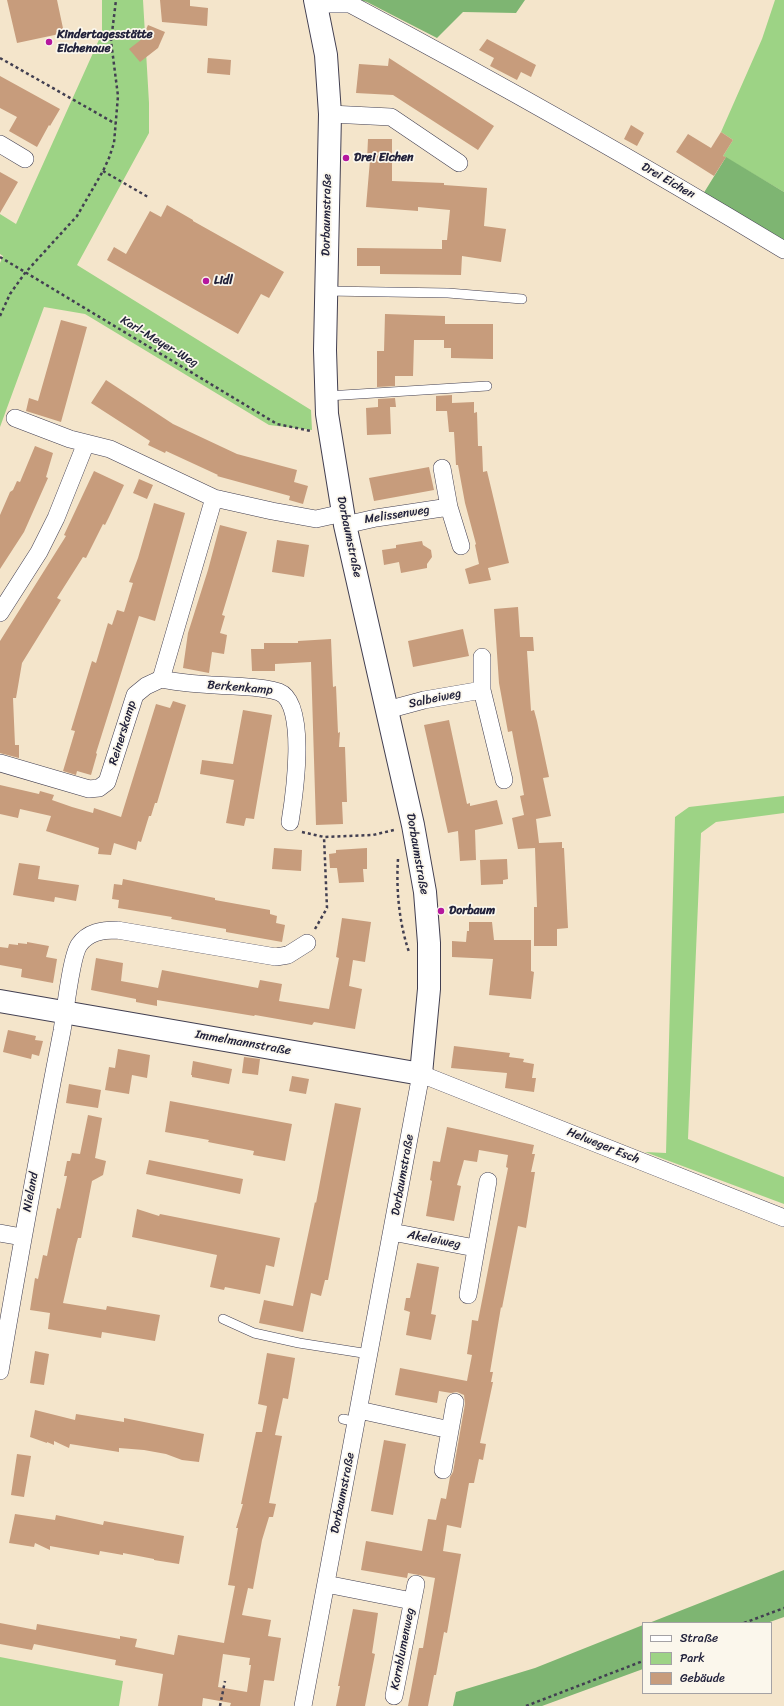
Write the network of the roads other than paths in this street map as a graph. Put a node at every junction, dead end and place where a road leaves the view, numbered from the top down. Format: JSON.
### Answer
{"nodes":[{"id":1,"x":315,"y":3,"type":"edge"},
{"id":2,"x":330,"y":114,"type":"junction"},
{"id":3,"x":0,"y":144,"type":"edge"},
{"id":4,"x":25,"y":159,"type":"dead end"},
{"id":5,"x":459,"y":163,"type":"dead end"},
{"id":6,"x":784,"y":250,"type":"edge"},
{"id":7,"x":326,"y":290,"type":"junction"},
{"id":8,"x":522,"y":299,"type":"dead end"},
{"id":9,"x":487,"y":386,"type":"dead end"},
{"id":10,"x":325,"y":396,"type":"junction"},
{"id":11,"x":15,"y":418,"type":"dead end"},
{"id":12,"x":86,"y":443,"type":"junction"},
{"id":13,"x":442,"y":468,"type":"dead end"},
{"id":14,"x":214,"y":498,"type":"junction"},
{"id":15,"x":449,"y":507,"type":"junction"},
{"id":16,"x":344,"y":519,"type":"junction"},
{"id":17,"x":461,"y":546,"type":"dead end"},
{"id":18,"x":0,"y":613,"type":"edge"},
{"id":19,"x":482,"y":657,"type":"dead end"},
{"id":20,"x":161,"y":679,"type":"junction"},
{"id":21,"x":482,"y":690,"type":"junction"},
{"id":22,"x":387,"y":710,"type":"junction"},
{"id":23,"x":0,"y":763,"type":"edge"},
{"id":24,"x":504,"y":780,"type":"dead end"},
{"id":25,"x":290,"y":822,"type":"dead end"},
{"id":26,"x":307,"y":944,"type":"road end"},
{"id":27,"x":0,"y":1001,"type":"edge"},
{"id":28,"x":65,"y":1013,"type":"junction"},
{"id":29,"x":421,"y":1074,"type":"junction"},
{"id":30,"x":488,"y":1181,"type":"dead end"},
{"id":31,"x":784,"y":1218,"type":"edge"},
{"id":32,"x":392,"y":1232,"type":"junction"},
{"id":33,"x":0,"y":1233,"type":"edge"},
{"id":34,"x":22,"y":1237,"type":"junction"},
{"id":35,"x":475,"y":1248,"type":"junction"},
{"id":36,"x":468,"y":1295,"type":"dead end"},
{"id":37,"x":223,"y":1319,"type":"dead end"},
{"id":38,"x":369,"y":1354,"type":"junction"},
{"id":39,"x":0,"y":1371,"type":"edge"},
{"id":40,"x":456,"y":1402,"type":"dead end"},
{"id":41,"x":353,"y":1417,"type":"junction"},
{"id":42,"x":450,"y":1430,"type":"junction"},
{"id":43,"x":443,"y":1470,"type":"dead end"},
{"id":44,"x":326,"y":1584,"type":"junction"},
{"id":45,"x":416,"y":1584,"type":"dead end"},
{"id":46,"x":412,"y":1601,"type":"junction"},
{"id":47,"x":394,"y":1696,"type":"dead end"},
{"id":48,"x":303,"y":1706,"type":"edge"}],
"edges":[{"from":1,"to":2,"type":"street","name":"Dorbaumstraße"},
{"from":1,"to":6,"type":"street","name":"Drei Eichen"},
{"from":2,"to":5,"type":"street"},
{"from":2,"to":7,"type":"street","name":"Dorbaumstraße"},
{"from":3,"to":4,"type":"street"},
{"from":7,"to":8,"type":"lane"},
{"from":7,"to":10,"type":"street","name":"Dorbaumstraße"},
{"from":9,"to":10,"type":"lane"},
{"from":10,"to":16,"type":"street","name":"Dorbaumstraße"},
{"from":11,"to":12,"type":"street"},
{"from":12,"to":14,"type":"street"},
{"from":12,"to":18,"type":"street"},
{"from":13,"to":15,"type":"street"},
{"from":14,"to":16,"type":"street"},
{"from":14,"to":20,"type":"street"},
{"from":15,"to":16,"type":"street","name":"Melissenweg"},
{"from":15,"to":17,"type":"street"},
{"from":16,"to":22,"type":"street","name":"Dorbaumstraße"},
{"from":19,"to":21,"type":"street"},
{"from":20,"to":23,"type":"street","name":"Reinerskamp"},
{"from":20,"to":25,"type":"street","name":"Berkenkamp"},
{"from":21,"to":22,"type":"street","name":"Salbeiweg"},
{"from":21,"to":24,"type":"street"},
{"from":22,"to":29,"type":"street","name":"Dorbaumstraße"},
{"from":26,"to":28,"type":"street"},
{"from":27,"to":28,"type":"street","name":"Immelmannstraße"},
{"from":28,"to":29,"type":"street","name":"Immelmannstraße"},
{"from":28,"to":34,"type":"street","name":"Nieland"},
{"from":29,"to":31,"type":"street","name":"Helweger Esch"},
{"from":29,"to":32,"type":"street","name":"Dorbaumstraße"},
{"from":30,"to":35,"type":"street","name":"Akeleiweg"},
{"from":32,"to":35,"type":"street","name":"Akeleiweg"},
{"from":32,"to":38,"type":"street","name":"Dorbaumstraße"},
{"from":33,"to":34,"type":"street"},
{"from":34,"to":39,"type":"street","name":"Nieland"},
{"from":35,"to":36,"type":"street","name":"Akeleiweg"},
{"from":37,"to":38,"type":"lane"},
{"from":38,"to":41,"type":"street","name":"Dorbaumstraße"},
{"from":40,"to":42,"type":"street"},
{"from":41,"to":42,"type":"street"},
{"from":41,"to":44,"type":"street","name":"Dorbaumstraße"},
{"from":42,"to":43,"type":"street"},
{"from":44,"to":46,"type":"street","name":"Kornblumenweg"},
{"from":44,"to":48,"type":"street","name":"Dorbaumstraße"},
{"from":45,"to":46,"type":"street","name":"Kornblumenweg"},
{"from":46,"to":47,"type":"street","name":"Kornblumenweg"}]}
